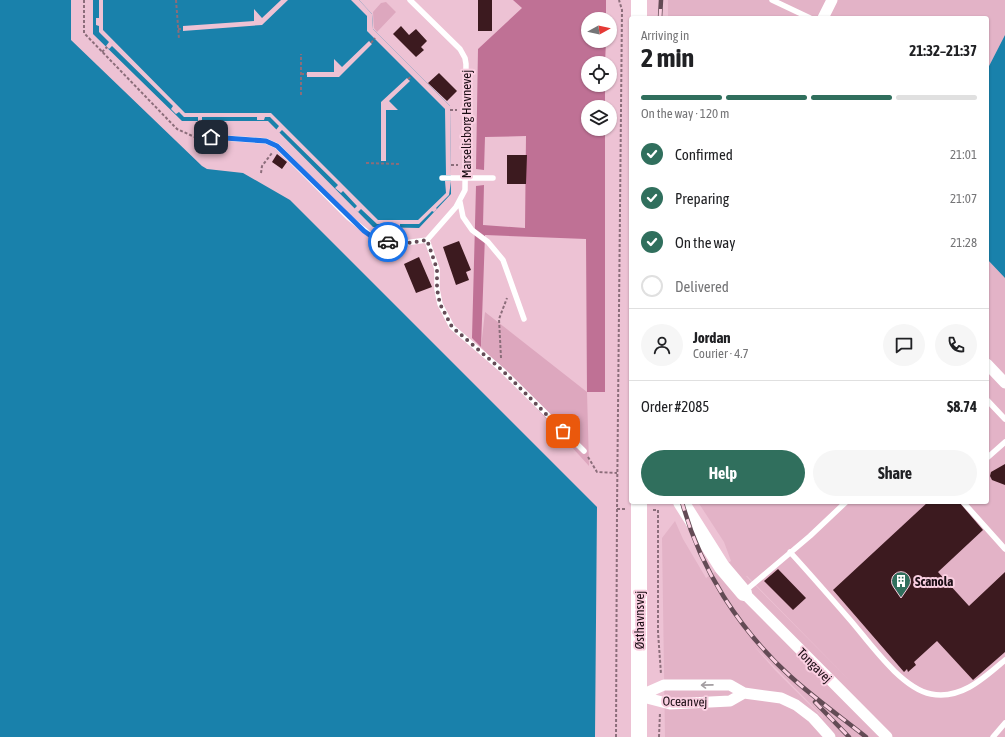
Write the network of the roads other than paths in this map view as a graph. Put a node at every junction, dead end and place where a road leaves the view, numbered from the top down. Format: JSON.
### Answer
{"nodes":[{"id":1,"x":410,"y":0,"type":"edge"},
{"id":2,"x":639,"y":0,"type":"edge"},
{"id":3,"x":772,"y":0,"type":"edge"},
{"id":4,"x":832,"y":0,"type":"edge"},
{"id":5,"x":639,"y":16,"type":"edge"},
{"id":6,"x":806,"y":16,"type":"edge"},
{"id":7,"x":824,"y":16,"type":"edge"},
{"id":8,"x":211,"y":137,"type":"road end"},
{"id":9,"x":442,"y":178,"type":"dead end"},
{"id":10,"x":466,"y":178,"type":"junction"},
{"id":11,"x":493,"y":178,"type":"dead end"},
{"id":12,"x":460,"y":202,"type":"junction"},
{"id":13,"x":427,"y":240,"type":"junction"},
{"id":14,"x":524,"y":319,"type":"dead end"},
{"id":15,"x":989,"y":366,"type":"edge"},
{"id":16,"x":1005,"y":383,"type":"edge"},
{"id":17,"x":989,"y":402,"type":"edge"},
{"id":18,"x":1005,"y":419,"type":"edge"},
{"id":19,"x":1005,"y":442,"type":"edge"},
{"id":20,"x":584,"y":451,"type":"road end"},
{"id":21,"x":989,"y":456,"type":"edge"},
{"id":22,"x":682,"y":504,"type":"edge"},
{"id":23,"x":844,"y":504,"type":"edge"},
{"id":24,"x":965,"y":504,"type":"edge"},
{"id":25,"x":639,"y":505,"type":"edge"},
{"id":26,"x":1005,"y":548,"type":"edge"},
{"id":27,"x":790,"y":552,"type":"junction"},
{"id":28,"x":744,"y":593,"type":"junction"},
{"id":29,"x":1005,"y":660,"type":"edge"},
{"id":30,"x":744,"y":693,"type":"junction"},
{"id":31,"x":639,"y":696,"type":"junction"},
{"id":32,"x":1005,"y":723,"type":"edge"},
{"id":33,"x":639,"y":737,"type":"edge"},
{"id":34,"x":830,"y":737,"type":"edge"},
{"id":35,"x":887,"y":737,"type":"edge"},
{"id":36,"x":993,"y":737,"type":"edge"}],
"edges":[{"from":1,"to":10,"type":"lane","name":"Marselisborg Havnevej"},
{"from":2,"to":5,"type":"street"},
{"from":3,"to":6,"type":"lane"},
{"from":4,"to":7,"type":"street"},
{"from":8,"to":13,"type":"lane"},
{"from":9,"to":10,"type":"lane"},
{"from":10,"to":11,"type":"lane"},
{"from":10,"to":12,"type":"lane","name":"Marselisborg Havnevej"},
{"from":12,"to":13,"type":"lane","name":"Marselisborg Havnevej"},
{"from":12,"to":14,"type":"lane"},
{"from":13,"to":20,"type":"lane"},
{"from":15,"to":16,"type":"street"},
{"from":17,"to":18,"type":"lane"},
{"from":19,"to":21,"type":"lane"},
{"from":22,"to":28,"type":"street"},
{"from":23,"to":27,"type":"lane"},
{"from":24,"to":26,"type":"lane"},
{"from":25,"to":31,"type":"street","name":"Østhavnsvej"},
{"from":27,"to":28,"type":"lane"},
{"from":27,"to":29,"type":"lane"},
{"from":28,"to":35,"type":"street","name":"Tongavej"},
{"from":30,"to":31,"type":"street","name":"Oceanvej"},
{"from":30,"to":31,"type":"street","name":"Oceanvej","one_way":true},
{"from":30,"to":34,"type":"street","name":"Oceanvej"},
{"from":31,"to":33,"type":"street","name":"Østhavnsvej"},
{"from":32,"to":36,"type":"lane"}]}
